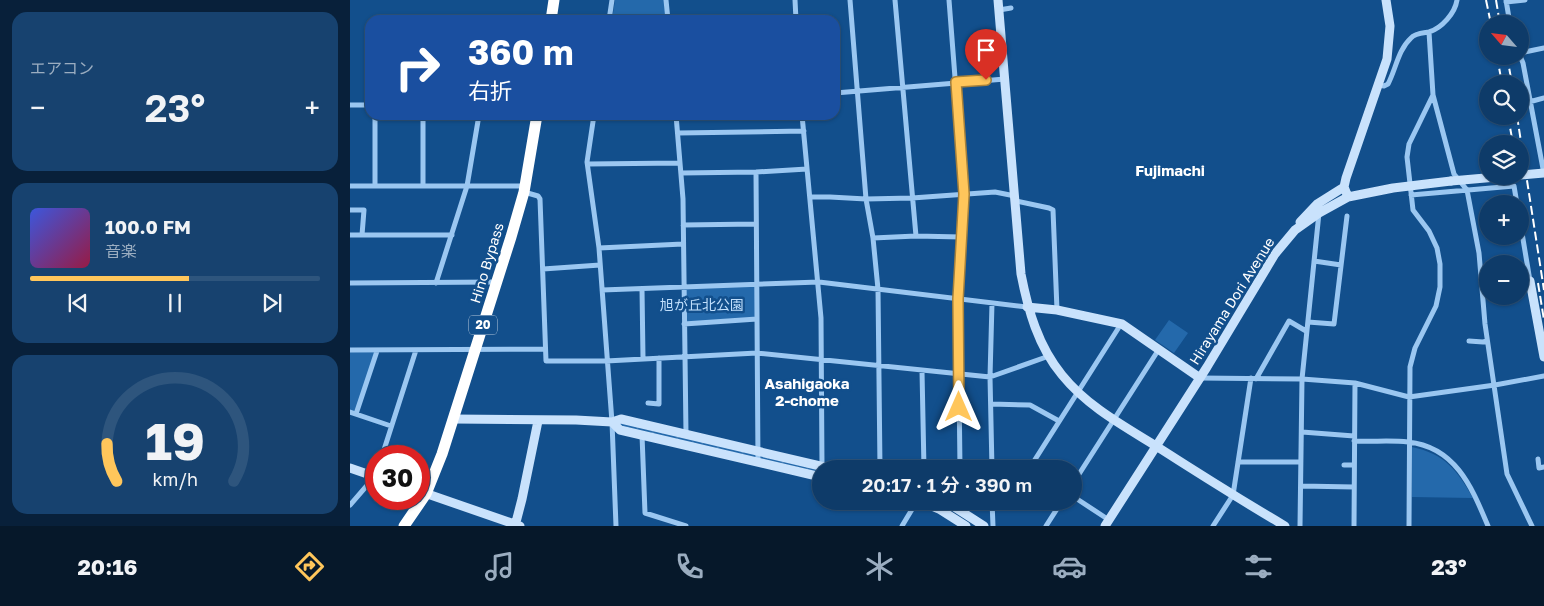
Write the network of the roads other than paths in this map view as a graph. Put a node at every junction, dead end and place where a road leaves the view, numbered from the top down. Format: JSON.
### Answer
{"nodes":[{"id":1,"x":554,"y":0,"type":"edge"},
{"id":2,"x":612,"y":0,"type":"edge"},
{"id":3,"x":666,"y":0,"type":"edge"},
{"id":4,"x":795,"y":0,"type":"edge"},
{"id":5,"x":850,"y":0,"type":"edge"},
{"id":6,"x":895,"y":0,"type":"edge"},
{"id":7,"x":949,"y":0,"type":"edge"},
{"id":8,"x":998,"y":0,"type":"edge"},
{"id":9,"x":1386,"y":0,"type":"edge"},
{"id":10,"x":1457,"y":0,"type":"edge"},
{"id":11,"x":1526,"y":0,"type":"edge"},
{"id":12,"x":1506,"y":1,"type":"edge"},
{"id":13,"x":1011,"y":8,"type":"dead end"},
{"id":14,"x":999,"y":10,"type":"junction"},
{"id":15,"x":552,"y":15,"type":"edge"},
{"id":16,"x":610,"y":15,"type":"edge"},
{"id":17,"x":668,"y":15,"type":"edge"},
{"id":18,"x":796,"y":15,"type":"edge"},
{"id":19,"x":1508,"y":15,"type":"edge"},
{"id":20,"x":1429,"y":32,"type":"junction"},
{"id":21,"x":1544,"y":48,"type":"edge"},
{"id":22,"x":1529,"y":52,"type":"edge"},
{"id":23,"x":1523,"y":65,"type":"edge"},
{"id":24,"x":1005,"y":78,"type":"junction"},
{"id":25,"x":956,"y":82,"type":"junction"},
{"id":26,"x":1378,"y":86,"type":"junction"},
{"id":27,"x":902,"y":88,"type":"junction"},
{"id":28,"x":858,"y":90,"type":"junction"},
{"id":29,"x":840,"y":92,"type":"edge"},
{"id":30,"x":1433,"y":95,"type":"junction"},
{"id":31,"x":1544,"y":98,"type":"edge"},
{"id":32,"x":1530,"y":102,"type":"junction"},
{"id":33,"x":350,"y":105,"type":"edge"},
{"id":34,"x":365,"y":105,"type":"edge"},
{"id":35,"x":375,"y":120,"type":"edge"},
{"id":36,"x":423,"y":120,"type":"edge"},
{"id":37,"x":478,"y":120,"type":"edge"},
{"id":38,"x":535,"y":120,"type":"edge"},
{"id":39,"x":593,"y":120,"type":"edge"},
{"id":40,"x":677,"y":120,"type":"edge"},
{"id":41,"x":803,"y":120,"type":"edge"},
{"id":42,"x":804,"y":131,"type":"junction"},
{"id":43,"x":678,"y":133,"type":"junction"},
{"id":44,"x":680,"y":163,"type":"junction"},
{"id":45,"x":588,"y":164,"type":"junction"},
{"id":46,"x":807,"y":169,"type":"junction"},
{"id":47,"x":1543,"y":169,"type":"edge"},
{"id":48,"x":756,"y":172,"type":"junction"},
{"id":49,"x":681,"y":173,"type":"junction"},
{"id":50,"x":1529,"y":173,"type":"edge"},
{"id":51,"x":1479,"y":179,"type":"edge"},
{"id":52,"x":350,"y":186,"type":"edge"},
{"id":53,"x":375,"y":186,"type":"junction"},
{"id":54,"x":423,"y":186,"type":"junction"},
{"id":55,"x":467,"y":186,"type":"junction"},
{"id":56,"x":1344,"y":187,"type":"junction"},
{"id":57,"x":524,"y":189,"type":"junction"},
{"id":58,"x":1410,"y":190,"type":"junction"},
{"id":59,"x":1467,"y":190,"type":"junction"},
{"id":60,"x":964,"y":194,"type":"junction"},
{"id":61,"x":1516,"y":195,"type":"edge"},
{"id":62,"x":810,"y":197,"type":"junction"},
{"id":63,"x":1348,"y":197,"type":"junction"},
{"id":64,"x":912,"y":198,"type":"junction"},
{"id":65,"x":1015,"y":198,"type":"junction"},
{"id":66,"x":866,"y":200,"type":"junction"},
{"id":67,"x":350,"y":210,"type":"edge"},
{"id":68,"x":1319,"y":212,"type":"junction"},
{"id":69,"x":1346,"y":216,"type":"dead end"},
{"id":70,"x":756,"y":224,"type":"junction"},
{"id":71,"x":683,"y":225,"type":"junction"},
{"id":72,"x":1479,"y":229,"type":"edge"},
{"id":73,"x":1294,"y":230,"type":"junction"},
{"id":74,"x":1475,"y":230,"type":"junction"},
{"id":75,"x":350,"y":235,"type":"edge"},
{"id":76,"x":362,"y":235,"type":"junction"},
{"id":77,"x":452,"y":235,"type":"junction"},
{"id":78,"x":916,"y":236,"type":"junction"},
{"id":79,"x":961,"y":237,"type":"junction"},
{"id":80,"x":873,"y":238,"type":"junction"},
{"id":81,"x":683,"y":244,"type":"junction"},
{"id":82,"x":1524,"y":245,"type":"edge"},
{"id":83,"x":599,"y":248,"type":"junction"},
{"id":84,"x":1479,"y":255,"type":"edge"},
{"id":85,"x":1314,"y":262,"type":"junction"},
{"id":86,"x":600,"y":265,"type":"junction"},
{"id":87,"x":1341,"y":265,"type":"junction"},
{"id":88,"x":543,"y":269,"type":"junction"},
{"id":89,"x":1530,"y":281,"type":"joint"},
{"id":90,"x":497,"y":282,"type":"junction"},
{"id":91,"x":819,"y":282,"type":"junction"},
{"id":92,"x":350,"y":283,"type":"edge"},
{"id":93,"x":436,"y":283,"type":"junction"},
{"id":94,"x":757,"y":285,"type":"junction"},
{"id":95,"x":683,"y":287,"type":"junction"},
{"id":96,"x":642,"y":289,"type":"junction"},
{"id":97,"x":878,"y":289,"type":"junction"},
{"id":98,"x":602,"y":290,"type":"junction"},
{"id":99,"x":958,"y":299,"type":"junction"},
{"id":100,"x":992,"y":304,"type":"junction"},
{"id":101,"x":1486,"y":305,"type":"edge"},
{"id":102,"x":1027,"y":307,"type":"junction"},
{"id":103,"x":1057,"y":310,"type":"junction"},
{"id":104,"x":757,"y":319,"type":"junction"},
{"id":105,"x":1308,"y":322,"type":"junction"},
{"id":106,"x":684,"y":324,"type":"junction"},
{"id":107,"x":1122,"y":324,"type":"junction"},
{"id":108,"x":1306,"y":332,"type":"junction"},
{"id":109,"x":1469,"y":341,"type":"dead end"},
{"id":110,"x":1487,"y":341,"type":"junction"},
{"id":111,"x":546,"y":349,"type":"junction"},
{"id":112,"x":1159,"y":349,"type":"junction"},
{"id":113,"x":350,"y":350,"type":"edge"},
{"id":114,"x":416,"y":350,"type":"junction"},
{"id":115,"x":476,"y":350,"type":"junction"},
{"id":116,"x":377,"y":351,"type":"junction"},
{"id":117,"x":757,"y":353,"type":"junction"},
{"id":118,"x":1049,"y":356,"type":"junction"},
{"id":119,"x":684,"y":357,"type":"junction"},
{"id":120,"x":1544,"y":357,"type":"edge"},
{"id":121,"x":643,"y":358,"type":"junction"},
{"id":122,"x":659,"y":358,"type":"junction"},
{"id":123,"x":821,"y":360,"type":"junction"},
{"id":124,"x":606,"y":361,"type":"junction"},
{"id":125,"x":879,"y":366,"type":"junction"},
{"id":126,"x":922,"y":371,"type":"junction"},
{"id":127,"x":958,"y":374,"type":"junction"},
{"id":128,"x":1544,"y":376,"type":"edge"},
{"id":129,"x":990,"y":377,"type":"junction"},
{"id":130,"x":1200,"y":378,"type":"junction"},
{"id":131,"x":1254,"y":379,"type":"junction"},
{"id":132,"x":1302,"y":379,"type":"junction"},
{"id":133,"x":1355,"y":383,"type":"junction"},
{"id":134,"x":1495,"y":385,"type":"junction"},
{"id":135,"x":1077,"y":392,"type":"junction"},
{"id":136,"x":1409,"y":397,"type":"junction"},
{"id":137,"x":648,"y":403,"type":"dead end"},
{"id":138,"x":991,"y":404,"type":"junction"},
{"id":139,"x":353,"y":413,"type":"edge"},
{"id":140,"x":453,"y":419,"type":"junction"},
{"id":141,"x":1114,"y":419,"type":"junction"},
{"id":142,"x":538,"y":421,"type":"junction"},
{"id":143,"x":1059,"y":421,"type":"junction"},
{"id":144,"x":612,"y":422,"type":"junction"},
{"id":145,"x":391,"y":426,"type":"junction"},
{"id":146,"x":1302,"y":432,"type":"junction"},
{"id":147,"x":686,"y":434,"type":"junction"},
{"id":148,"x":642,"y":435,"type":"junction"},
{"id":149,"x":1354,"y":439,"type":"junction"},
{"id":150,"x":1409,"y":442,"type":"junction"},
{"id":151,"x":385,"y":445,"type":"edge"},
{"id":152,"x":1156,"y":446,"type":"junction"},
{"id":153,"x":758,"y":452,"type":"junction"},
{"id":154,"x":1538,"y":459,"type":"dead end"},
{"id":155,"x":822,"y":460,"type":"edge"},
{"id":156,"x":880,"y":460,"type":"edge"},
{"id":157,"x":924,"y":460,"type":"edge"},
{"id":158,"x":960,"y":460,"type":"edge"},
{"id":159,"x":992,"y":460,"type":"edge"},
{"id":160,"x":1035,"y":460,"type":"edge"},
{"id":161,"x":758,"y":462,"type":"junction"},
{"id":162,"x":1238,"y":462,"type":"junction"},
{"id":163,"x":1300,"y":462,"type":"junction"},
{"id":164,"x":812,"y":464,"type":"edge"},
{"id":165,"x":1344,"y":465,"type":"dead end"},
{"id":166,"x":1354,"y":465,"type":"junction"},
{"id":167,"x":1544,"y":467,"type":"edge"},
{"id":168,"x":350,"y":468,"type":"edge"},
{"id":169,"x":1082,"y":469,"type":"edge"},
{"id":170,"x":365,"y":473,"type":"edge"},
{"id":171,"x":812,"y":475,"type":"edge"},
{"id":172,"x":430,"y":481,"type":"edge"},
{"id":173,"x":1301,"y":486,"type":"junction"},
{"id":174,"x":1354,"y":487,"type":"junction"},
{"id":175,"x":365,"y":488,"type":"edge"},
{"id":176,"x":1233,"y":494,"type":"junction"},
{"id":177,"x":430,"y":495,"type":"edge"},
{"id":178,"x":1082,"y":504,"type":"edge"},
{"id":179,"x":350,"y":505,"type":"edge"},
{"id":180,"x":412,"y":510,"type":"edge"},
{"id":181,"x":913,"y":510,"type":"edge"},
{"id":182,"x":941,"y":510,"type":"edge"},
{"id":183,"x":965,"y":510,"type":"edge"},
{"id":184,"x":992,"y":510,"type":"edge"},
{"id":185,"x":1056,"y":510,"type":"edge"},
{"id":186,"x":1107,"y":523,"type":"edge"},
{"id":187,"x":517,"y":525,"type":"edge"},
{"id":188,"x":404,"y":526,"type":"edge"},
{"id":189,"x":616,"y":526,"type":"edge"},
{"id":190,"x":686,"y":526,"type":"edge"},
{"id":191,"x":902,"y":526,"type":"edge"},
{"id":192,"x":966,"y":526,"type":"edge"},
{"id":193,"x":984,"y":526,"type":"edge"},
{"id":194,"x":993,"y":526,"type":"edge"},
{"id":195,"x":1046,"y":526,"type":"edge"},
{"id":196,"x":1213,"y":526,"type":"edge"},
{"id":197,"x":1284,"y":526,"type":"edge"},
{"id":198,"x":1300,"y":526,"type":"edge"},
{"id":199,"x":1354,"y":526,"type":"edge"},
{"id":200,"x":1409,"y":526,"type":"edge"},
{"id":201,"x":1488,"y":526,"type":"edge"},
{"id":202,"x":1532,"y":526,"type":"edge"}],
"edges":[{"from":1,"to":15,"type":"highway"},
{"from":2,"to":16,"type":"street"},
{"from":3,"to":17,"type":"street"},
{"from":4,"to":18,"type":"street"},
{"from":5,"to":28,"type":"street"},
{"from":6,"to":27,"type":"street"},
{"from":7,"to":25,"type":"street"},
{"from":8,"to":14,"type":"street"},
{"from":9,"to":26,"type":"street"},
{"from":10,"to":20,"type":"street"},
{"from":11,"to":12,"type":"street"},
{"from":12,"to":19,"type":"street"},
{"from":13,"to":14,"type":"street"},
{"from":14,"to":24,"type":"street"},
{"from":20,"to":26,"type":"street"},
{"from":20,"to":30,"type":"street"},
{"from":21,"to":22,"type":"street"},
{"from":23,"to":32,"type":"street"},
{"from":24,"to":25,"type":"street"},
{"from":24,"to":65,"type":"street"},
{"from":25,"to":27,"type":"street"},
{"from":25,"to":60,"type":"street"},
{"from":26,"to":56,"type":"street"},
{"from":27,"to":28,"type":"street"},
{"from":27,"to":64,"type":"street"},
{"from":28,"to":29,"type":"street"},
{"from":28,"to":66,"type":"street"},
{"from":30,"to":58,"type":"street"},
{"from":30,"to":59,"type":"street"},
{"from":31,"to":32,"type":"street"},
{"from":32,"to":47,"type":"street"},
{"from":33,"to":34,"type":"street"},
{"from":35,"to":53,"type":"street"},
{"from":36,"to":54,"type":"street"},
{"from":37,"to":55,"type":"street"},
{"from":38,"to":57,"type":"highway","name":"Hino Bypass","number":"20"},
{"from":39,"to":45,"type":"street"},
{"from":40,"to":43,"type":"street"},
{"from":41,"to":42,"type":"street"},
{"from":42,"to":43,"type":"street"},
{"from":42,"to":46,"type":"street"},
{"from":43,"to":44,"type":"street"},
{"from":44,"to":45,"type":"street"},
{"from":44,"to":49,"type":"street"},
{"from":45,"to":83,"type":"street"},
{"from":46,"to":48,"type":"street"},
{"from":46,"to":62,"type":"street"},
{"from":47,"to":50,"type":"street","bridge":true},
{"from":48,"to":49,"type":"street"},
{"from":48,"to":70,"type":"street"},
{"from":49,"to":71,"type":"street"},
{"from":51,"to":58,"type":"street","name":"Hirayama Dori Avenue","bridge":true},
{"from":52,"to":53,"type":"street"},
{"from":53,"to":54,"type":"street"},
{"from":54,"to":55,"type":"street"},
{"from":55,"to":57,"type":"street"},
{"from":55,"to":77,"type":"street"},
{"from":56,"to":63,"type":"street"},
{"from":56,"to":73,"type":"street"},
{"from":57,"to":88,"type":"street"},
{"from":57,"to":90,"type":"highway","name":"Hino Bypass","number":"20"},
{"from":58,"to":59,"type":"street"},
{"from":58,"to":63,"type":"street","name":"Hirayama Dori Avenue"},
{"from":58,"to":136,"type":"street"},
{"from":59,"to":61,"type":"street"},
{"from":59,"to":74,"type":"street"},
{"from":60,"to":64,"type":"street"},
{"from":60,"to":65,"type":"street"},
{"from":60,"to":79,"type":"street"},
{"from":62,"to":66,"type":"street"},
{"from":62,"to":91,"type":"street"},
{"from":63,"to":68,"type":"street","name":"Hirayama Dori Avenue"},
{"from":64,"to":66,"type":"street"},
{"from":64,"to":78,"type":"street"},
{"from":65,"to":102,"type":"street"},
{"from":65,"to":103,"type":"street"},
{"from":66,"to":80,"type":"street"},
{"from":67,"to":76,"type":"street"},
{"from":68,"to":73,"type":"street","name":"Hirayama Dori Avenue"},
{"from":68,"to":85,"type":"street"},
{"from":69,"to":87,"type":"street"},
{"from":70,"to":71,"type":"street"},
{"from":70,"to":94,"type":"street"},
{"from":71,"to":81,"type":"street"},
{"from":72,"to":74,"type":"street"},
{"from":73,"to":130,"type":"street","name":"Hirayama Dori Avenue"},
{"from":74,"to":84,"type":"street"},
{"from":75,"to":76,"type":"street"},
{"from":76,"to":77,"type":"street"},
{"from":77,"to":93,"type":"street"},
{"from":78,"to":79,"type":"street"},
{"from":78,"to":80,"type":"street"},
{"from":79,"to":99,"type":"street"},
{"from":80,"to":97,"type":"street"},
{"from":81,"to":83,"type":"street"},
{"from":81,"to":95,"type":"street"},
{"from":82,"to":89,"type":"street"},
{"from":83,"to":86,"type":"street"},
{"from":85,"to":87,"type":"street"},
{"from":85,"to":105,"type":"street"},
{"from":86,"to":88,"type":"street"},
{"from":86,"to":98,"type":"street"},
{"from":87,"to":105,"type":"street"},
{"from":88,"to":111,"type":"street"},
{"from":89,"to":120,"type":"street"},
{"from":90,"to":93,"type":"street"},
{"from":90,"to":115,"type":"highway","name":"Hino Bypass","number":"20"},
{"from":91,"to":94,"type":"street"},
{"from":91,"to":97,"type":"street"},
{"from":91,"to":123,"type":"street"},
{"from":92,"to":93,"type":"street"},
{"from":94,"to":95,"type":"street"},
{"from":94,"to":104,"type":"street"},
{"from":95,"to":96,"type":"street"},
{"from":95,"to":106,"type":"street"},
{"from":96,"to":98,"type":"street"},
{"from":96,"to":121,"type":"street"},
{"from":97,"to":99,"type":"street"},
{"from":97,"to":125,"type":"street"},
{"from":98,"to":124,"type":"street"},
{"from":99,"to":100,"type":"street"},
{"from":99,"to":127,"type":"street"},
{"from":100,"to":102,"type":"street"},
{"from":100,"to":129,"type":"street"},
{"from":101,"to":110,"type":"street"},
{"from":102,"to":103,"type":"street"},
{"from":102,"to":118,"type":"street"},
{"from":103,"to":107,"type":"street"},
{"from":104,"to":106,"type":"street"},
{"from":104,"to":117,"type":"street"},
{"from":105,"to":108,"type":"street"},
{"from":106,"to":119,"type":"street"},
{"from":107,"to":112,"type":"street"},
{"from":107,"to":135,"type":"street"},
{"from":108,"to":131,"type":"street"},
{"from":108,"to":132,"type":"street"},
{"from":109,"to":110,"type":"street"},
{"from":110,"to":134,"type":"street"},
{"from":111,"to":115,"type":"street"},
{"from":111,"to":124,"type":"street"},
{"from":112,"to":130,"type":"street"},
{"from":112,"to":141,"type":"street"},
{"from":113,"to":116,"type":"street"},
{"from":114,"to":115,"type":"street"},
{"from":114,"to":116,"type":"street"},
{"from":114,"to":145,"type":"street"},
{"from":115,"to":140,"type":"highway","name":"Hino Bypass","number":"20"},
{"from":116,"to":139,"type":"street"},
{"from":117,"to":119,"type":"street"},
{"from":117,"to":123,"type":"street"},
{"from":117,"to":153,"type":"street"},
{"from":118,"to":129,"type":"street"},
{"from":118,"to":135,"type":"street"},
{"from":119,"to":122,"type":"street"},
{"from":119,"to":147,"type":"street"},
{"from":121,"to":122,"type":"street"},
{"from":121,"to":124,"type":"street"},
{"from":122,"to":137,"type":"street"},
{"from":123,"to":125,"type":"street"},
{"from":123,"to":155,"type":"street"},
{"from":124,"to":144,"type":"street"},
{"from":125,"to":126,"type":"street"},
{"from":125,"to":156,"type":"street"},
{"from":126,"to":127,"type":"street"},
{"from":126,"to":157,"type":"street"},
{"from":127,"to":129,"type":"street"},
{"from":127,"to":158,"type":"street"},
{"from":128,"to":134,"type":"street"},
{"from":129,"to":138,"type":"street"},
{"from":130,"to":131,"type":"street"},
{"from":130,"to":152,"type":"street","name":"Hirayama Dori Avenue"},
{"from":131,"to":132,"type":"street"},
{"from":131,"to":162,"type":"street"},
{"from":132,"to":133,"type":"street"},
{"from":132,"to":146,"type":"street"},
{"from":133,"to":136,"type":"street"},
{"from":133,"to":149,"type":"street"},
{"from":134,"to":136,"type":"street"},
{"from":134,"to":202,"type":"street"},
{"from":135,"to":141,"type":"street"},
{"from":135,"to":143,"type":"street"},
{"from":136,"to":150,"type":"street"},
{"from":138,"to":143,"type":"street"},
{"from":138,"to":159,"type":"street"},
{"from":139,"to":145,"type":"street"},
{"from":140,"to":142,"type":"street"},
{"from":140,"to":172,"type":"highway","name":"Hino Bypass","number":"20"},
{"from":141,"to":152,"type":"street"},
{"from":141,"to":169,"type":"street"},
{"from":142,"to":144,"type":"street"},
{"from":142,"to":187,"type":"street"},
{"from":143,"to":160,"type":"street"},
{"from":144,"to":147,"type":"street"},
{"from":144,"to":148,"type":"street"},
{"from":144,"to":189,"type":"street"},
{"from":145,"to":151,"type":"street"},
{"from":146,"to":149,"type":"street"},
{"from":146,"to":163,"type":"street"},
{"from":147,"to":153,"type":"street"},
{"from":148,"to":161,"type":"street"},
{"from":148,"to":190,"type":"street"},
{"from":149,"to":150,"type":"street"},
{"from":149,"to":166,"type":"street"},
{"from":150,"to":200,"type":"street"},
{"from":150,"to":201,"type":"street"},
{"from":152,"to":176,"type":"street"},
{"from":152,"to":186,"type":"street","name":"Hirayama Dori Avenue"},
{"from":153,"to":161,"type":"street"},
{"from":153,"to":164,"type":"street"},
{"from":154,"to":167,"type":"street"},
{"from":161,"to":171,"type":"street"},
{"from":162,"to":163,"type":"street"},
{"from":162,"to":176,"type":"street"},
{"from":163,"to":173,"type":"street"},
{"from":165,"to":166,"type":"street"},
{"from":166,"to":174,"type":"street"},
{"from":168,"to":170,"type":"street"},
{"from":173,"to":174,"type":"street"},
{"from":173,"to":198,"type":"street"},
{"from":174,"to":199,"type":"street"},
{"from":175,"to":179,"type":"street"},
{"from":176,"to":196,"type":"street"},
{"from":176,"to":197,"type":"street"},
{"from":177,"to":187,"type":"street"},
{"from":178,"to":186,"type":"street"},
{"from":180,"to":188,"type":"highway","name":"Hino Bypass","number":"20"},
{"from":181,"to":191,"type":"street"},
{"from":182,"to":192,"type":"street"},
{"from":183,"to":193,"type":"street"},
{"from":184,"to":194,"type":"street"},
{"from":185,"to":195,"type":"street"}]}
